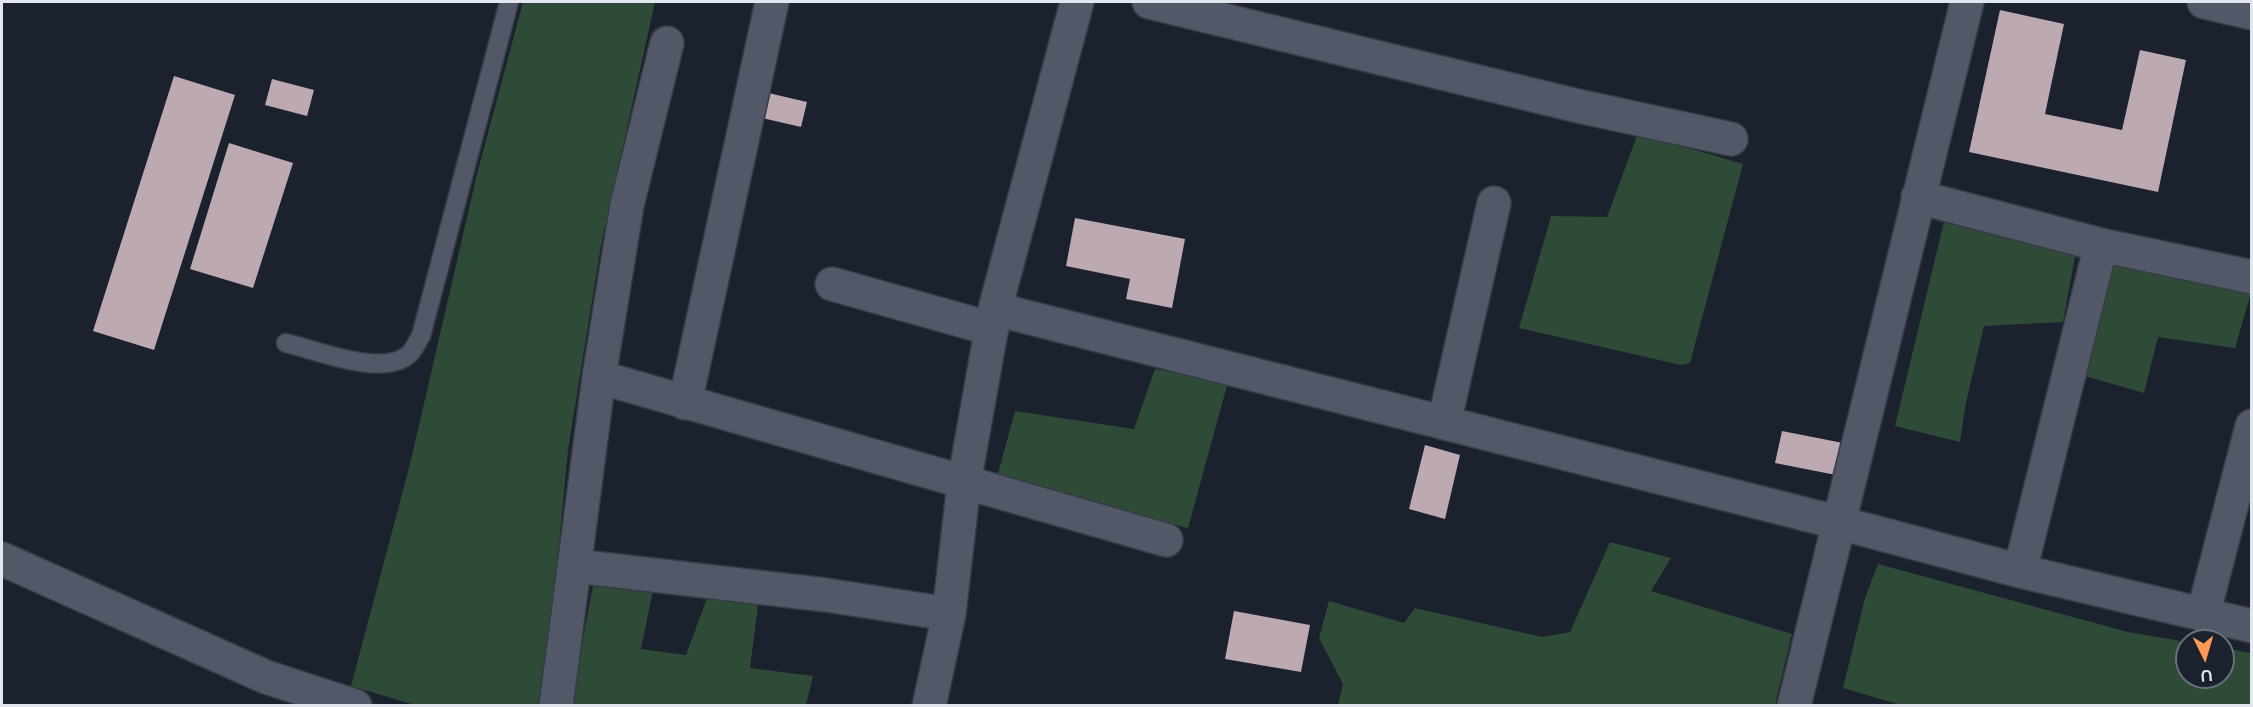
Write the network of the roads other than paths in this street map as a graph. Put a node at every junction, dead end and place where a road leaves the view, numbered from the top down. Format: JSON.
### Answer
{"nodes":[{"id":1,"x":509,"y":2,"type":"edge"},
{"id":2,"x":772,"y":2,"type":"edge"},
{"id":3,"x":1077,"y":2,"type":"edge"},
{"id":4,"x":1149,"y":2,"type":"edge"},
{"id":5,"x":1967,"y":2,"type":"edge"},
{"id":6,"x":2204,"y":2,"type":"edge"},
{"id":7,"x":2252,"y":13,"type":"edge"},
{"id":8,"x":666,"y":43,"type":"dead end"},
{"id":9,"x":1731,"y":140,"type":"dead end"},
{"id":10,"x":1917,"y":197,"type":"junction"},
{"id":11,"x":1494,"y":202,"type":"dead end"},
{"id":12,"x":2101,"y":245,"type":"junction"},
{"id":13,"x":2252,"y":277,"type":"edge"},
{"id":14,"x":832,"y":284,"type":"dead end"},
{"id":15,"x":994,"y":319,"type":"junction"},
{"id":16,"x":286,"y":343,"type":"dead end"},
{"id":17,"x":599,"y":377,"type":"junction"},
{"id":18,"x":685,"y":403,"type":"junction"},
{"id":19,"x":1444,"y":423,"type":"junction"},
{"id":20,"x":2252,"y":426,"type":"edge"},
{"id":21,"x":964,"y":483,"type":"junction"},
{"id":22,"x":1840,"y":523,"type":"junction"},
{"id":23,"x":1166,"y":540,"type":"dead end"},
{"id":24,"x":2,"y":559,"type":"edge"},
{"id":25,"x":576,"y":566,"type":"junction"},
{"id":26,"x":2020,"y":571,"type":"junction"},
{"id":27,"x":949,"y":614,"type":"junction"},
{"id":28,"x":2203,"y":615,"type":"junction"},
{"id":29,"x":2252,"y":626,"type":"edge"},
{"id":30,"x":355,"y":705,"type":"edge"},
{"id":31,"x":556,"y":705,"type":"edge"},
{"id":32,"x":929,"y":705,"type":"edge"},
{"id":33,"x":1794,"y":705,"type":"edge"}],
"edges":[{"from":1,"to":16,"type":"lane"},
{"from":2,"to":18,"type":"street"},
{"from":3,"to":15,"type":"street"},
{"from":4,"to":9,"type":"street"},
{"from":5,"to":10,"type":"street"},
{"from":6,"to":7,"type":"street"},
{"from":8,"to":17,"type":"street"},
{"from":10,"to":12,"type":"street"},
{"from":10,"to":22,"type":"street"},
{"from":11,"to":19,"type":"street"},
{"from":12,"to":13,"type":"street"},
{"from":12,"to":26,"type":"street"},
{"from":14,"to":15,"type":"street"},
{"from":15,"to":19,"type":"street"},
{"from":15,"to":21,"type":"street"},
{"from":17,"to":18,"type":"street"},
{"from":17,"to":25,"type":"street"},
{"from":18,"to":21,"type":"street"},
{"from":19,"to":22,"type":"street"},
{"from":20,"to":28,"type":"street"},
{"from":21,"to":23,"type":"street"},
{"from":21,"to":27,"type":"street"},
{"from":22,"to":26,"type":"street"},
{"from":22,"to":33,"type":"street"},
{"from":24,"to":30,"type":"street"},
{"from":25,"to":27,"type":"street"},
{"from":25,"to":31,"type":"street"},
{"from":26,"to":28,"type":"street"},
{"from":27,"to":32,"type":"street"},
{"from":28,"to":29,"type":"street"}]}
